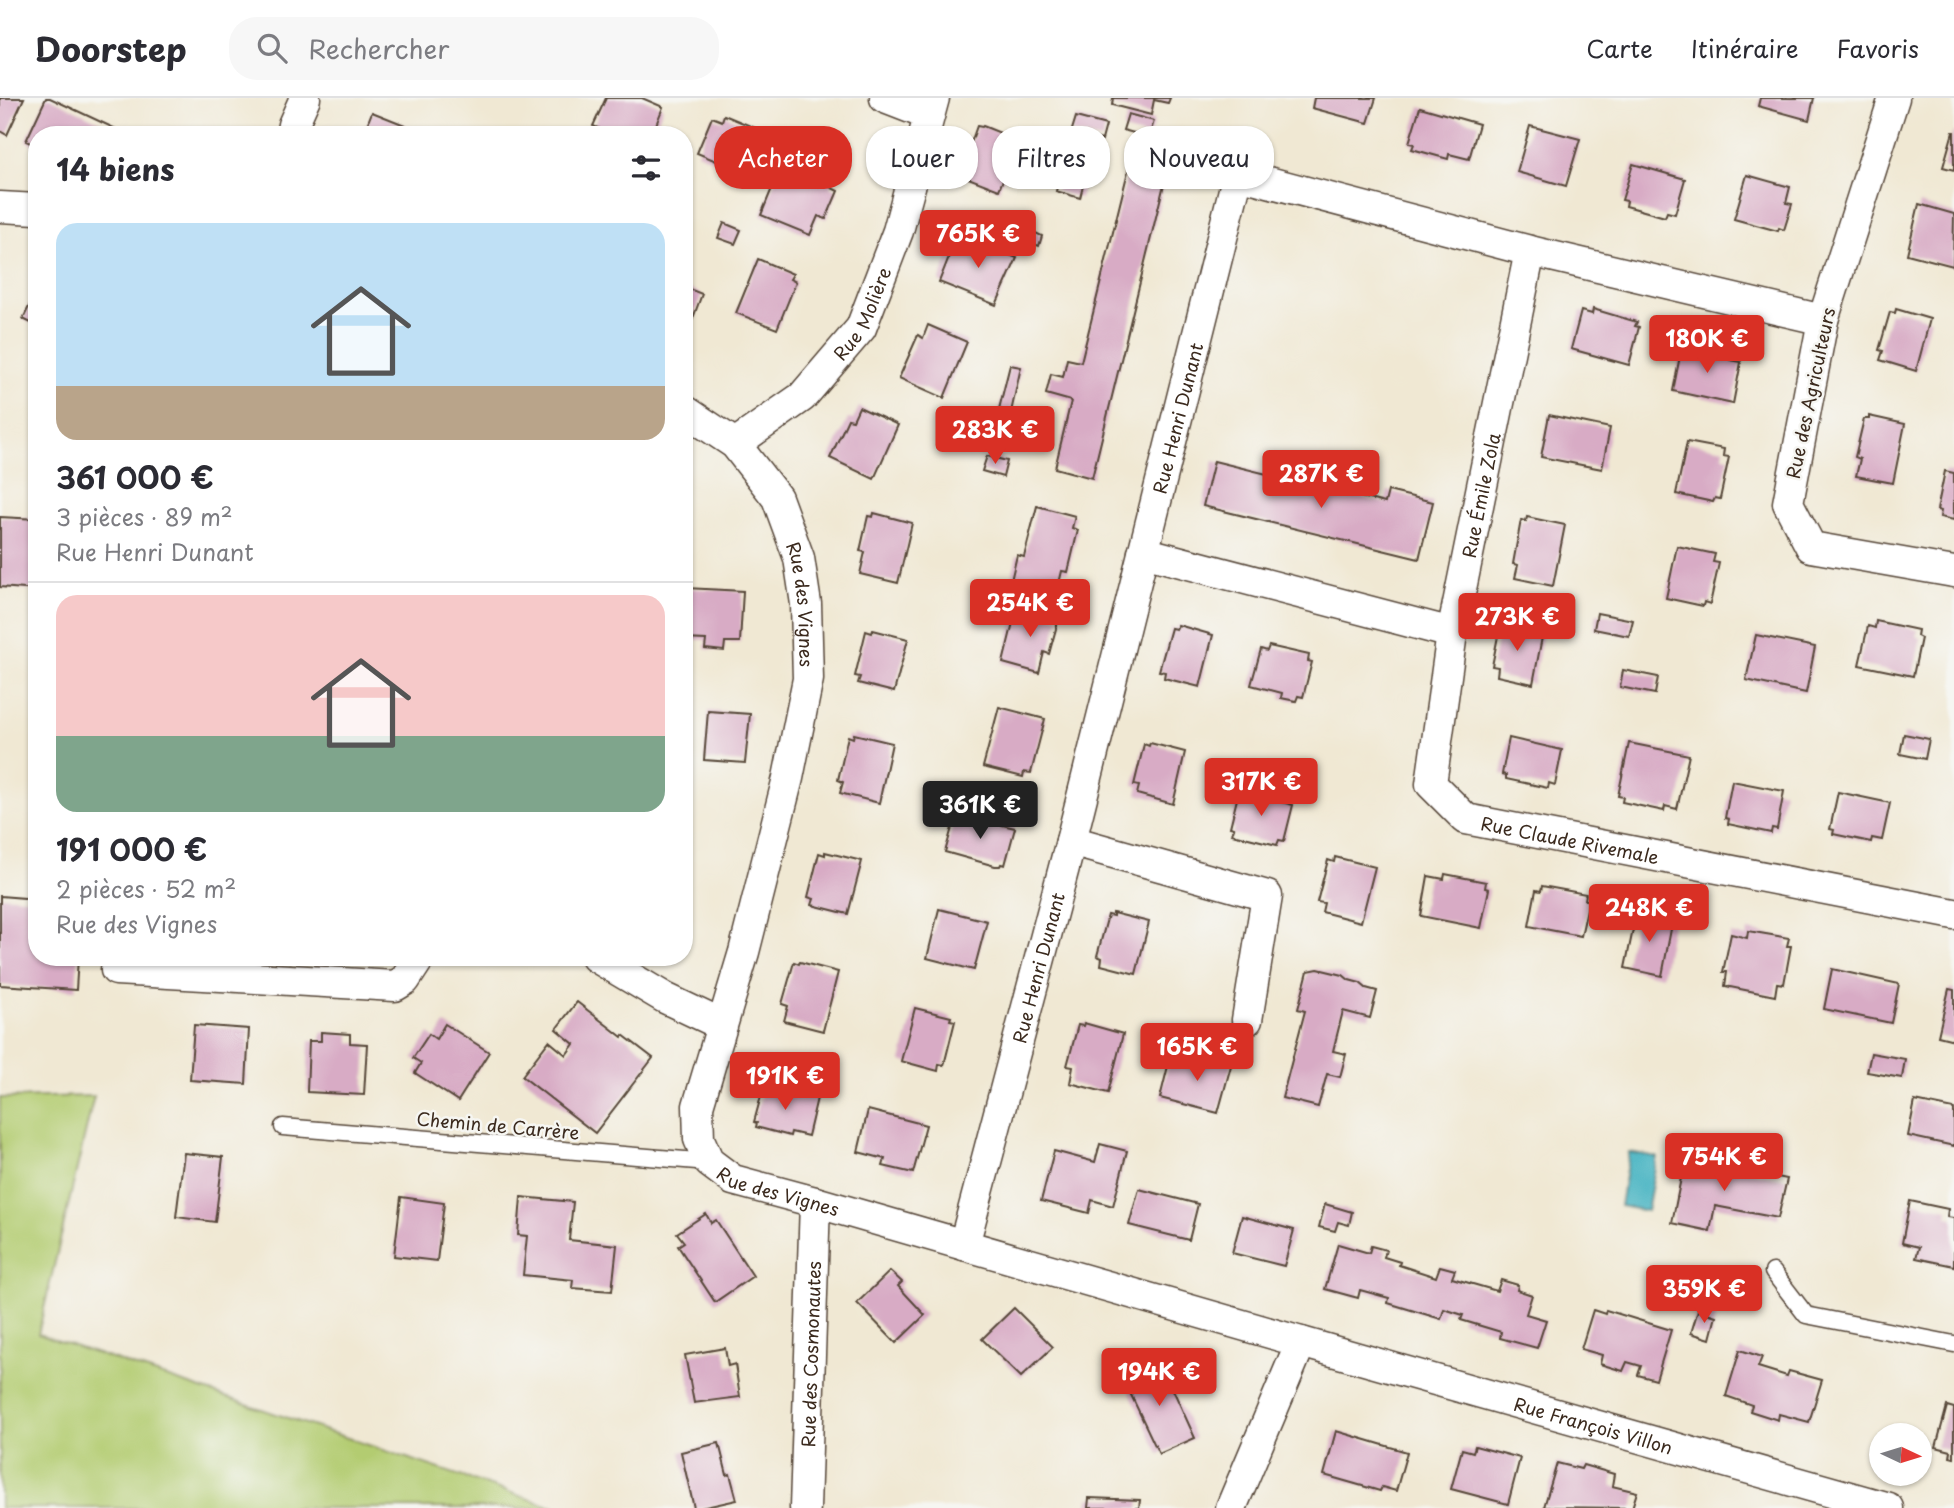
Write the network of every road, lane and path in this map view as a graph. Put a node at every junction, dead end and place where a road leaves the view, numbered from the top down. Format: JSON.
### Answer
{"nodes":[{"id":1,"x":304,"y":98,"type":"edge"},
{"id":2,"x":885,"y":98,"type":"edge"},
{"id":3,"x":1894,"y":98,"type":"edge"},
{"id":4,"x":932,"y":107,"type":"edge"},
{"id":5,"x":293,"y":126,"type":"edge"},
{"id":6,"x":0,"y":207,"type":"edge"},
{"id":7,"x":28,"y":209,"type":"edge"},
{"id":8,"x":1530,"y":251,"type":"junction"},
{"id":9,"x":1823,"y":320,"type":"junction"},
{"id":10,"x":693,"y":416,"type":"edge"},
{"id":11,"x":736,"y":444,"type":"junction"},
{"id":12,"x":1143,"y":552,"type":"junction"},
{"id":13,"x":1954,"y":572,"type":"edge"},
{"id":14,"x":1452,"y":633,"type":"junction"},
{"id":15,"x":1071,"y":841,"type":"junction"},
{"id":16,"x":1954,"y":914,"type":"edge"},
{"id":17,"x":414,"y":966,"type":"edge"},
{"id":18,"x":611,"y":966,"type":"edge"},
{"id":19,"x":116,"y":970,"type":"dead end"},
{"id":20,"x":1247,"y":1020,"type":"dead end"},
{"id":21,"x":722,"y":1026,"type":"junction"},
{"id":22,"x":283,"y":1127,"type":"dead end"},
{"id":23,"x":709,"y":1162,"type":"junction"},
{"id":24,"x":815,"y":1202,"type":"junction"},
{"id":25,"x":964,"y":1245,"type":"junction"},
{"id":26,"x":1773,"y":1272,"type":"dead end"},
{"id":27,"x":1301,"y":1342,"type":"junction"},
{"id":28,"x":1954,"y":1344,"type":"edge"},
{"id":29,"x":805,"y":1508,"type":"edge"},
{"id":30,"x":1231,"y":1508,"type":"edge"},
{"id":31,"x":1888,"y":1508,"type":"edge"}],
"edges":[{"from":1,"to":5,"type":"street"},
{"from":2,"to":4,"type":"street"},
{"from":3,"to":9,"type":"street","name":"Rue des Agriculteurs"},
{"from":4,"to":11,"type":"street","name":"Rue Molière"},
{"from":6,"to":7,"type":"street"},
{"from":8,"to":9,"type":"street","name":"Rue Henri Dunant"},
{"from":8,"to":12,"type":"street","name":"Rue Henri Dunant"},
{"from":8,"to":14,"type":"street","name":"Rue Émile Zola"},
{"from":9,"to":13,"type":"street","name":"Rue des Agriculteurs"},
{"from":10,"to":11,"type":"street","name":"Rue des Vignes"},
{"from":11,"to":21,"type":"street","name":"Rue des Vignes"},
{"from":12,"to":14,"type":"street"},
{"from":12,"to":15,"type":"street","name":"Rue Henri Dunant"},
{"from":14,"to":16,"type":"street","name":"Rue Claude Rivemale"},
{"from":15,"to":20,"type":"street"},
{"from":15,"to":25,"type":"street","name":"Rue Henri Dunant"},
{"from":17,"to":19,"type":"street"},
{"from":18,"to":21,"type":"street"},
{"from":21,"to":23,"type":"street","name":"Rue des Vignes"},
{"from":22,"to":23,"type":"lane","name":"Chemin de Carrère"},
{"from":23,"to":24,"type":"street","name":"Rue des Vignes"},
{"from":24,"to":25,"type":"street","name":"Rue des Vignes"},
{"from":24,"to":29,"type":"street","name":"Rue des Cosmonautes"},
{"from":25,"to":27,"type":"street","name":"Rue des Vignes"},
{"from":26,"to":28,"type":"lane"},
{"from":27,"to":30,"type":"street"},
{"from":27,"to":31,"type":"street","name":"Rue François Villon"}]}
